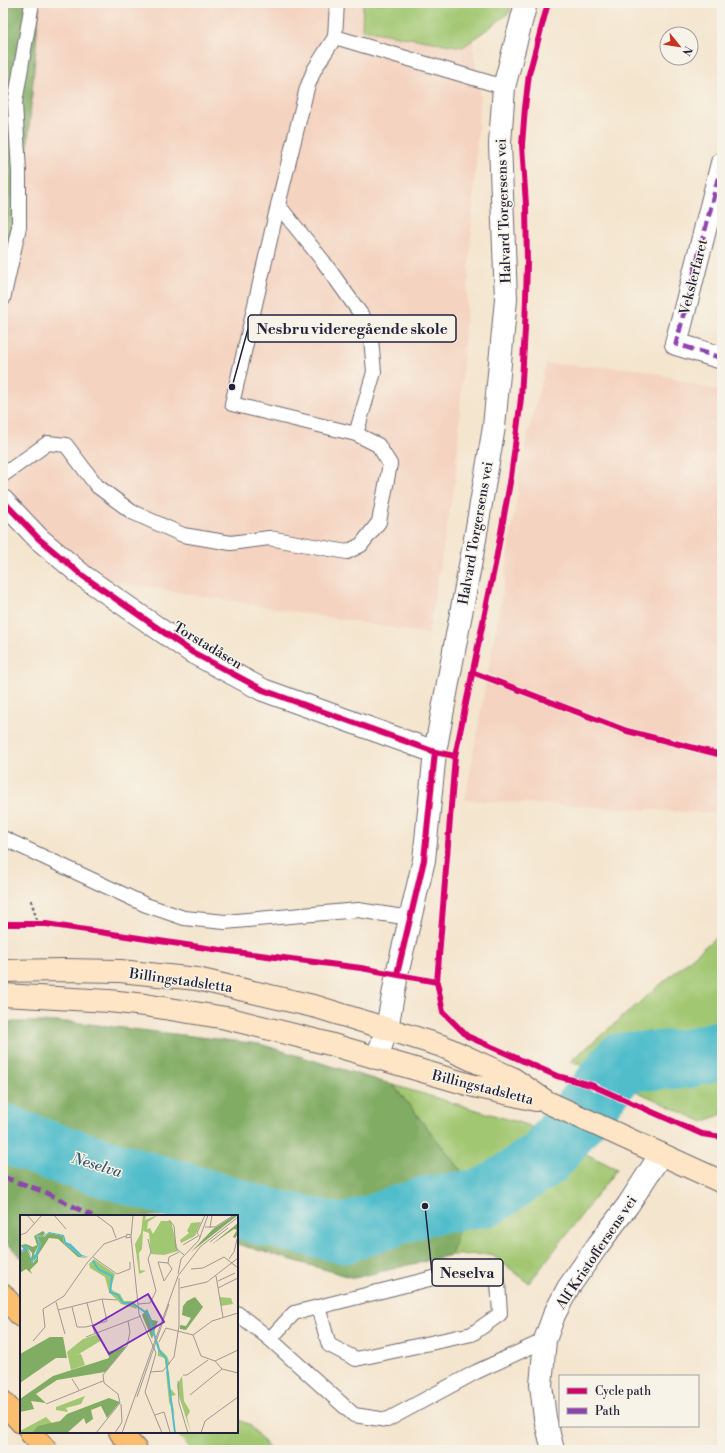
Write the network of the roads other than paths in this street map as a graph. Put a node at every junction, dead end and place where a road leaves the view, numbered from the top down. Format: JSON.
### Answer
{"nodes":[{"id":1,"x":32,"y":3,"type":"edge"},
{"id":2,"x":337,"y":3,"type":"edge"},
{"id":3,"x":526,"y":3,"type":"edge"},
{"id":4,"x":335,"y":37,"type":"junction"},
{"id":5,"x":504,"y":87,"type":"junction"},
{"id":6,"x":722,"y":162,"type":"edge"},
{"id":7,"x":278,"y":205,"type":"junction"},
{"id":8,"x":3,"y":299,"type":"edge"},
{"id":9,"x":722,"y":358,"type":"edge"},
{"id":10,"x":356,"y":434,"type":"junction"},
{"id":11,"x":3,"y":475,"type":"edge"},
{"id":12,"x":3,"y":501,"type":"edge"},
{"id":13,"x":434,"y":752,"type":"junction"},
{"id":14,"x":3,"y":838,"type":"edge"},
{"id":15,"x":410,"y":918,"type":"junction"},
{"id":16,"x":3,"y":971,"type":"edge"},
{"id":17,"x":3,"y":995,"type":"edge"},
{"id":18,"x":387,"y":1028,"type":"junction"},
{"id":19,"x":377,"y":1058,"type":"junction"},
{"id":20,"x":547,"y":1102,"type":"junction"},
{"id":21,"x":661,"y":1154,"type":"junction"},
{"id":22,"x":722,"y":1182,"type":"edge"},
{"id":23,"x":3,"y":1295,"type":"edge"},
{"id":24,"x":318,"y":1307,"type":"junction"},
{"id":25,"x":238,"y":1314,"type":"edge"},
{"id":26,"x":20,"y":1315,"type":"edge"},
{"id":27,"x":270,"y":1339,"type":"junction"},
{"id":28,"x":545,"y":1340,"type":"junction"},
{"id":29,"x":3,"y":1402,"type":"edge"},
{"id":30,"x":20,"y":1421,"type":"edge"},
{"id":31,"x":31,"y":1433,"type":"edge"},
{"id":32,"x":121,"y":1433,"type":"edge"},
{"id":33,"x":46,"y":1450,"type":"edge"},
{"id":34,"x":136,"y":1450,"type":"edge"},
{"id":35,"x":553,"y":1450,"type":"edge"}],
"edges":[{"from":1,"to":8,"type":"lane"},
{"from":2,"to":4,"type":"lane"},
{"from":3,"to":5,"type":"street","name":"Halvard Torgersens vei"},
{"from":4,"to":5,"type":"lane"},
{"from":4,"to":7,"type":"lane"},
{"from":5,"to":13,"type":"street","name":"Halvard Torgersens vei"},
{"from":6,"to":9,"type":"street","name":"Vekslerfaret"},
{"from":7,"to":10,"type":"lane"},
{"from":7,"to":10,"type":"lane"},
{"from":10,"to":11,"type":"lane"},
{"from":12,"to":13,"type":"street","name":"Torstadåsen"},
{"from":13,"to":15,"type":"street","name":"Halvard Torgersens vei"},
{"from":14,"to":15,"type":"lane"},
{"from":15,"to":18,"type":"street","name":"Halvard Torgersens vei"},
{"from":16,"to":18,"type":"main road","name":"Billingstadsletta"},
{"from":17,"to":19,"type":"main road","name":"Billingstadsletta"},
{"from":18,"to":19,"type":"street","name":"Halvard Torgersens vei"},
{"from":18,"to":20,"type":"main road","name":"Billingstadsletta"},
{"from":19,"to":20,"type":"main road","name":"Billingstadsletta"},
{"from":20,"to":21,"type":"main road"},
{"from":21,"to":22,"type":"main road"},
{"from":21,"to":28,"type":"street","name":"Alf Kristoffersens vei"},
{"from":23,"to":26,"type":"highway"},
{"from":24,"to":24,"type":"lane"},
{"from":24,"to":27,"type":"lane"},
{"from":25,"to":27,"type":"lane"},
{"from":27,"to":28,"type":"lane"},
{"from":28,"to":35,"type":"street","name":"Alf Kristoffersens vei"},
{"from":29,"to":30,"type":"highway"},
{"from":31,"to":33,"type":"highway"},
{"from":32,"to":34,"type":"highway"}]}
